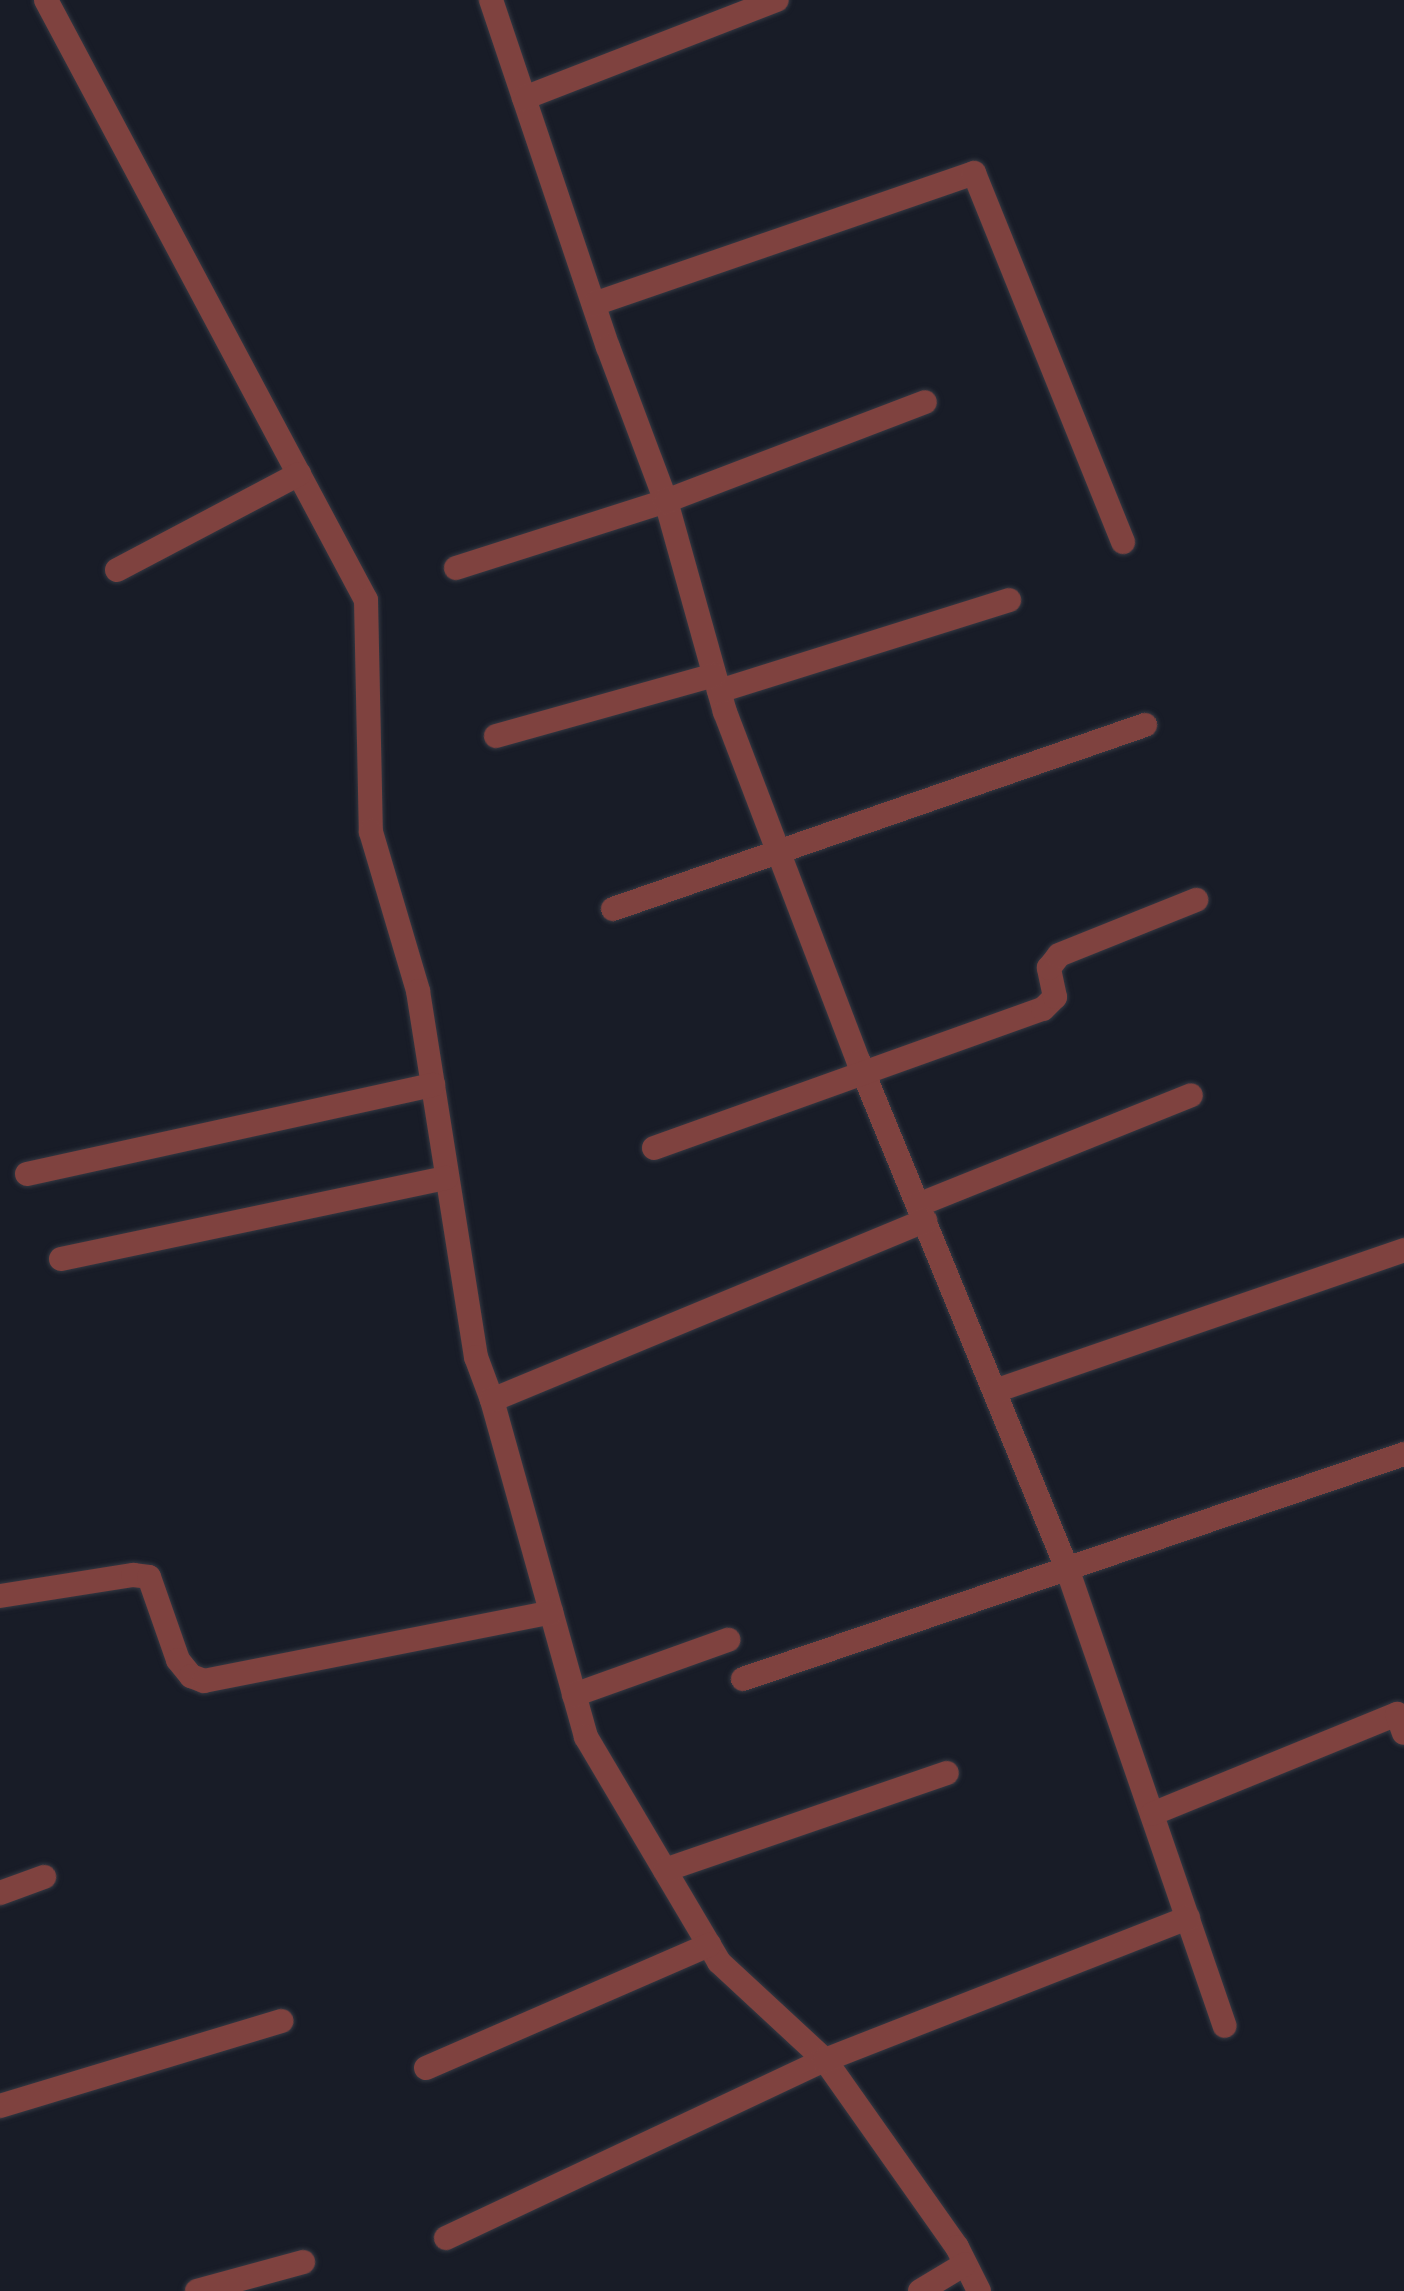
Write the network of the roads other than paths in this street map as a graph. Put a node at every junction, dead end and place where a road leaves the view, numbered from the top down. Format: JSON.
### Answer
{"nodes":[{"id":1,"x":46,"y":0,"type":"edge"},
{"id":2,"x":491,"y":0,"type":"edge"},
{"id":3,"x":777,"y":0,"type":"edge"},
{"id":4,"x":524,"y":98,"type":"junction"},
{"id":5,"x":594,"y":304,"type":"junction"},
{"id":6,"x":925,"y":402,"type":"dead end"},
{"id":7,"x":299,"y":474,"type":"junction"},
{"id":8,"x":666,"y":501,"type":"junction"},
{"id":9,"x":1123,"y":542,"type":"dead end"},
{"id":10,"x":456,"y":568,"type":"dead end"},
{"id":11,"x":117,"y":570,"type":"dead end"},
{"id":12,"x":1009,"y":600,"type":"dead end"},
{"id":13,"x":717,"y":683,"type":"junction"},
{"id":14,"x":1145,"y":725,"type":"dead end"},
{"id":15,"x":496,"y":736,"type":"dead end"},
{"id":16,"x":779,"y":850,"type":"junction"},
{"id":17,"x":1196,"y":900,"type":"dead end"},
{"id":18,"x":613,"y":909,"type":"dead end"},
{"id":19,"x":864,"y":1073,"type":"junction"},
{"id":20,"x":433,"y":1085,"type":"junction"},
{"id":21,"x":1191,"y":1095,"type":"dead end"},
{"id":22,"x":654,"y":1148,"type":"dead end"},
{"id":23,"x":27,"y":1174,"type":"dead end"},
{"id":24,"x":447,"y":1178,"type":"junction"},
{"id":25,"x":921,"y":1213,"type":"junction"},
{"id":26,"x":1404,"y":1250,"type":"edge"},
{"id":27,"x":61,"y":1259,"type":"dead end"},
{"id":28,"x":995,"y":1391,"type":"junction"},
{"id":29,"x":492,"y":1400,"type":"junction"},
{"id":30,"x":1404,"y":1454,"type":"edge"},
{"id":31,"x":1068,"y":1571,"type":"junction"},
{"id":32,"x":0,"y":1596,"type":"edge"},
{"id":33,"x":551,"y":1612,"type":"junction"},
{"id":34,"x":728,"y":1640,"type":"dead end"},
{"id":35,"x":743,"y":1679,"type":"dead end"},
{"id":36,"x":574,"y":1695,"type":"junction"},
{"id":37,"x":1402,"y":1719,"type":"edge"},
{"id":38,"x":947,"y":1773,"type":"dead end"},
{"id":39,"x":1152,"y":1814,"type":"junction"},
{"id":40,"x":665,"y":1870,"type":"junction"},
{"id":41,"x":44,"y":1877,"type":"dead end"},
{"id":42,"x":0,"y":1893,"type":"edge"},
{"id":43,"x":1188,"y":1918,"type":"junction"},
{"id":44,"x":709,"y":1945,"type":"junction"},
{"id":45,"x":281,"y":2021,"type":"dead end"},
{"id":46,"x":1225,"y":2026,"type":"dead end"},
{"id":47,"x":825,"y":2060,"type":"junction"},
{"id":48,"x":426,"y":2068,"type":"dead end"},
{"id":49,"x":0,"y":2106,"type":"edge"},
{"id":50,"x":446,"y":2238,"type":"dead end"},
{"id":51,"x":303,"y":2262,"type":"dead end"},
{"id":52,"x":965,"y":2264,"type":"junction"},
{"id":53,"x":197,"y":2291,"type":"edge"},
{"id":54,"x":920,"y":2291,"type":"edge"},
{"id":55,"x":979,"y":2291,"type":"edge"}],
"edges":[{"from":1,"to":7,"type":"street"},
{"from":2,"to":4,"type":"street"},
{"from":3,"to":4,"type":"street"},
{"from":4,"to":5,"type":"street"},
{"from":5,"to":8,"type":"street"},
{"from":5,"to":9,"type":"street"},
{"from":6,"to":8,"type":"street"},
{"from":7,"to":11,"type":"street"},
{"from":7,"to":20,"type":"street"},
{"from":8,"to":10,"type":"street"},
{"from":8,"to":13,"type":"street"},
{"from":12,"to":13,"type":"street"},
{"from":13,"to":15,"type":"street"},
{"from":13,"to":16,"type":"street"},
{"from":14,"to":16,"type":"street"},
{"from":16,"to":18,"type":"street"},
{"from":16,"to":19,"type":"street"},
{"from":17,"to":19,"type":"street"},
{"from":19,"to":22,"type":"street"},
{"from":19,"to":25,"type":"street"},
{"from":20,"to":23,"type":"street"},
{"from":20,"to":24,"type":"street"},
{"from":21,"to":25,"type":"street"},
{"from":24,"to":27,"type":"street"},
{"from":24,"to":29,"type":"street"},
{"from":25,"to":28,"type":"street"},
{"from":25,"to":29,"type":"street"},
{"from":26,"to":28,"type":"street"},
{"from":28,"to":31,"type":"street"},
{"from":29,"to":33,"type":"street"},
{"from":30,"to":31,"type":"street"},
{"from":31,"to":35,"type":"street"},
{"from":31,"to":39,"type":"street"},
{"from":32,"to":33,"type":"street"},
{"from":33,"to":36,"type":"street"},
{"from":34,"to":36,"type":"street"},
{"from":36,"to":40,"type":"street"},
{"from":37,"to":39,"type":"street"},
{"from":38,"to":40,"type":"street"},
{"from":39,"to":43,"type":"street"},
{"from":40,"to":44,"type":"street"},
{"from":41,"to":42,"type":"street"},
{"from":43,"to":46,"type":"street"},
{"from":43,"to":47,"type":"street"},
{"from":44,"to":47,"type":"street"},
{"from":44,"to":48,"type":"street"},
{"from":45,"to":49,"type":"street"},
{"from":47,"to":50,"type":"street"},
{"from":47,"to":52,"type":"street"},
{"from":51,"to":53,"type":"street"},
{"from":52,"to":54,"type":"street"},
{"from":52,"to":55,"type":"street"}]}
